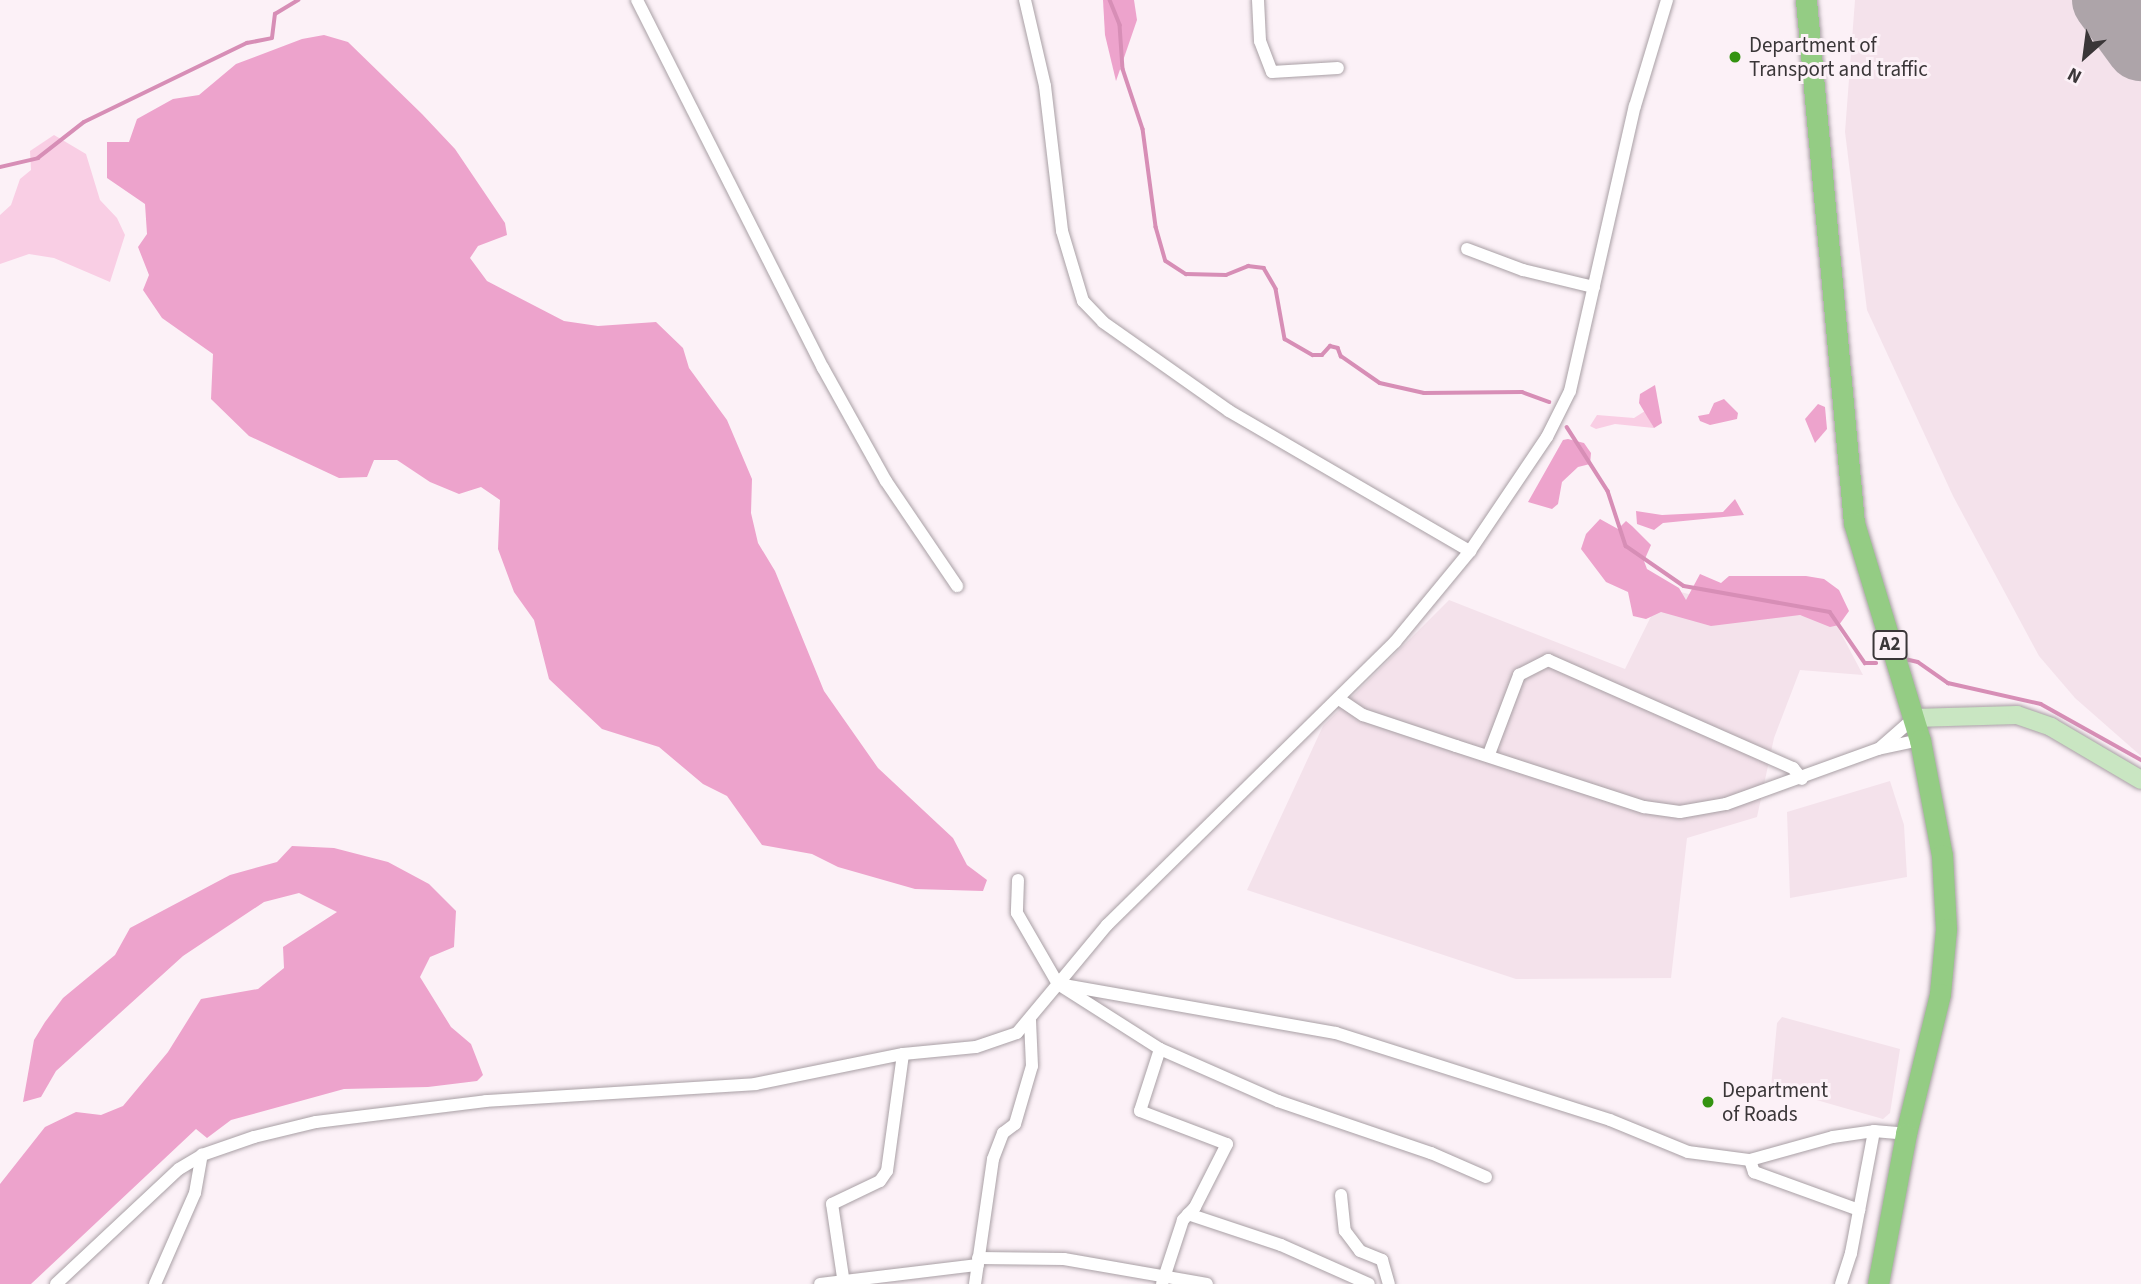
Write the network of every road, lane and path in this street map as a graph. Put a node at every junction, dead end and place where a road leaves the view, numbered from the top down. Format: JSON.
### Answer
{"nodes":[{"id":1,"x":637,"y":0,"type":"edge"},
{"id":2,"x":1025,"y":0,"type":"edge"},
{"id":3,"x":1258,"y":0,"type":"edge"},
{"id":4,"x":1667,"y":0,"type":"edge"},
{"id":5,"x":1806,"y":0,"type":"edge"},
{"id":6,"x":1338,"y":68,"type":"dead end"},
{"id":7,"x":1467,"y":249,"type":"dead end"},
{"id":8,"x":1594,"y":287,"type":"junction"},
{"id":9,"x":1470,"y":551,"type":"junction"},
{"id":10,"x":957,"y":586,"type":"dead end"},
{"id":11,"x":1339,"y":699,"type":"junction"},
{"id":12,"x":1914,"y":718,"type":"junction"},
{"id":13,"x":1949,"y":718,"type":"junction"},
{"id":14,"x":1920,"y":740,"type":"junction"},
{"id":15,"x":1878,"y":749,"type":"junction"},
{"id":16,"x":1489,"y":754,"type":"junction"},
{"id":17,"x":1802,"y":779,"type":"junction"},
{"id":18,"x":2141,"y":780,"type":"edge"},
{"id":19,"x":1018,"y":880,"type":"dead end"},
{"id":20,"x":1058,"y":984,"type":"junction"},
{"id":21,"x":1030,"y":1020,"type":"junction"},
{"id":22,"x":1160,"y":1049,"type":"junction"},
{"id":23,"x":903,"y":1054,"type":"junction"},
{"id":24,"x":1874,"y":1131,"type":"junction"},
{"id":25,"x":1906,"y":1134,"type":"junction"},
{"id":26,"x":202,"y":1155,"type":"junction"},
{"id":27,"x":1750,"y":1160,"type":"junction"},
{"id":28,"x":1486,"y":1177,"type":"dead end"},
{"id":29,"x":1341,"y":1195,"type":"dead end"},
{"id":30,"x":1859,"y":1210,"type":"junction"},
{"id":31,"x":1188,"y":1214,"type":"junction"},
{"id":32,"x":978,"y":1261,"type":"junction"},
{"id":33,"x":1162,"y":1279,"type":"edge"},
{"id":34,"x":844,"y":1282,"type":"edge"},
{"id":35,"x":56,"y":1284,"type":"edge"},
{"id":36,"x":155,"y":1284,"type":"edge"},
{"id":37,"x":820,"y":1284,"type":"edge"},
{"id":38,"x":975,"y":1284,"type":"edge"},
{"id":39,"x":1206,"y":1284,"type":"edge"},
{"id":40,"x":1369,"y":1284,"type":"edge"},
{"id":41,"x":1389,"y":1284,"type":"edge"},
{"id":42,"x":1841,"y":1284,"type":"edge"},
{"id":43,"x":1878,"y":1284,"type":"edge"}],
"edges":[{"from":1,"to":10,"type":"street"},
{"from":2,"to":9,"type":"street"},
{"from":3,"to":6,"type":"street"},
{"from":4,"to":8,"type":"street"},
{"from":5,"to":12,"type":"main road","number":"A2"},
{"from":7,"to":8,"type":"street"},
{"from":8,"to":9,"type":"street"},
{"from":9,"to":11,"type":"street"},
{"from":11,"to":16,"type":"street"},
{"from":11,"to":20,"type":"street"},
{"from":12,"to":13,"type":"main road"},
{"from":12,"to":14,"type":"main road","number":"A2"},
{"from":12,"to":15,"type":"street"},
{"from":13,"to":14,"type":"main road"},
{"from":13,"to":18,"type":"main road"},
{"from":14,"to":15,"type":"street"},
{"from":14,"to":25,"type":"main road","number":"A2"},
{"from":15,"to":17,"type":"street"},
{"from":16,"to":17,"type":"street"},
{"from":16,"to":17,"type":"street"},
{"from":19,"to":20,"type":"street"},
{"from":20,"to":21,"type":"street"},
{"from":20,"to":22,"type":"street"},
{"from":20,"to":27,"type":"street"},
{"from":21,"to":23,"type":"street"},
{"from":21,"to":32,"type":"street"},
{"from":22,"to":28,"type":"street"},
{"from":22,"to":31,"type":"street"},
{"from":23,"to":26,"type":"street"},
{"from":23,"to":34,"type":"street"},
{"from":24,"to":25,"type":"street"},
{"from":24,"to":27,"type":"street"},
{"from":24,"to":30,"type":"street"},
{"from":25,"to":43,"type":"main road","number":"A2"},
{"from":26,"to":35,"type":"street"},
{"from":26,"to":36,"type":"street"},
{"from":27,"to":30,"type":"street"},
{"from":29,"to":41,"type":"street"},
{"from":30,"to":42,"type":"street"},
{"from":31,"to":33,"type":"street"},
{"from":31,"to":40,"type":"street"},
{"from":32,"to":33,"type":"street"},
{"from":32,"to":34,"type":"street"},
{"from":32,"to":38,"type":"street"},
{"from":33,"to":39,"type":"street"},
{"from":34,"to":37,"type":"street"}]}
